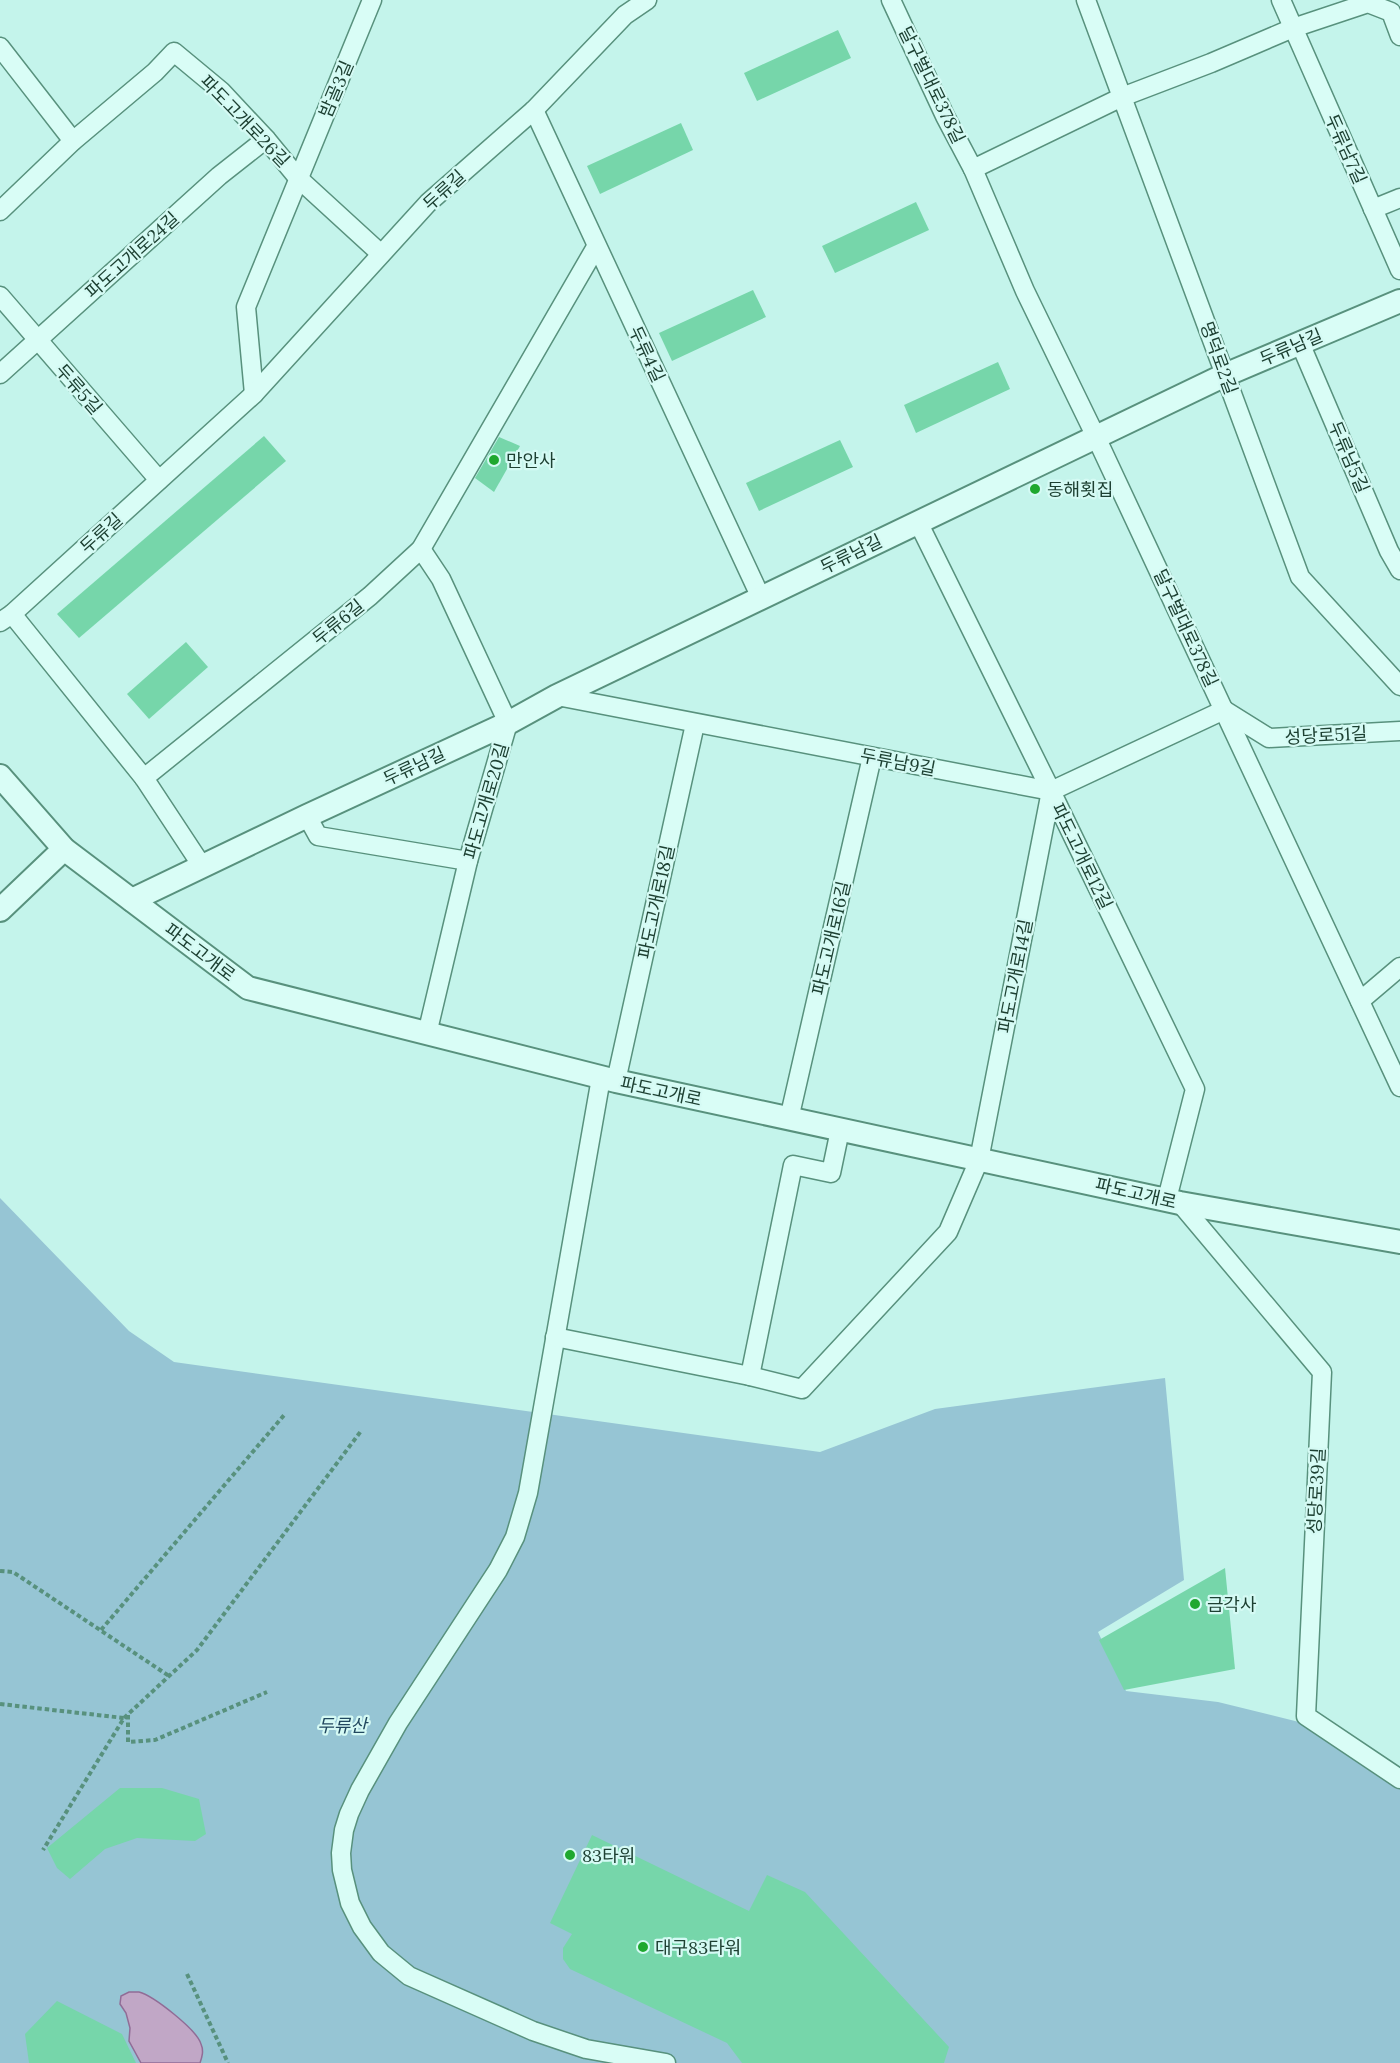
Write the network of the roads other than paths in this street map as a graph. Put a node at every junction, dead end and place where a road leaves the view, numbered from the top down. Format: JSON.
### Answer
{"nodes":[{"id":1,"x":372,"y":0,"type":"edge"},
{"id":2,"x":647,"y":0,"type":"edge"},
{"id":3,"x":891,"y":0,"type":"edge"},
{"id":4,"x":1086,"y":0,"type":"edge"},
{"id":5,"x":1281,"y":0,"type":"edge"},
{"id":6,"x":619,"y":7,"type":"edge"},
{"id":7,"x":1293,"y":28,"type":"junction"},
{"id":8,"x":1400,"y":36,"type":"edge"},
{"id":9,"x":0,"y":47,"type":"edge"},
{"id":10,"x":1122,"y":97,"type":"junction"},
{"id":11,"x":534,"y":110,"type":"junction"},
{"id":12,"x":266,"y":139,"type":"junction"},
{"id":13,"x":73,"y":141,"type":"junction"},
{"id":14,"x":973,"y":169,"type":"junction"},
{"id":15,"x":298,"y":178,"type":"junction"},
{"id":16,"x":1400,"y":198,"type":"edge"},
{"id":17,"x":1373,"y":209,"type":"junction"},
{"id":18,"x":0,"y":211,"type":"edge"},
{"id":19,"x":596,"y":247,"type":"junction"},
{"id":20,"x":381,"y":254,"type":"junction"},
{"id":21,"x":1400,"y":270,"type":"edge"},
{"id":22,"x":0,"y":296,"type":"edge"},
{"id":23,"x":1400,"y":302,"type":"edge"},
{"id":24,"x":38,"y":341,"type":"junction"},
{"id":25,"x":1300,"y":343,"type":"junction"},
{"id":26,"x":0,"y":374,"type":"edge"},
{"id":27,"x":1225,"y":375,"type":"junction"},
{"id":28,"x":254,"y":394,"type":"junction"},
{"id":29,"x":1096,"y":436,"type":"junction"},
{"id":30,"x":159,"y":480,"type":"junction"},
{"id":31,"x":918,"y":522,"type":"junction"},
{"id":32,"x":421,"y":549,"type":"junction"},
{"id":33,"x":1400,"y":570,"type":"edge"},
{"id":34,"x":761,"y":598,"type":"junction"},
{"id":35,"x":6,"y":618,"type":"edge"},
{"id":36,"x":1400,"y":686,"type":"edge"},
{"id":37,"x":557,"y":696,"type":"junction"},
{"id":38,"x":1224,"y":710,"type":"junction"},
{"id":39,"x":508,"y":723,"type":"junction"},
{"id":40,"x":695,"y":723,"type":"junction"},
{"id":41,"x":1400,"y":731,"type":"edge"},
{"id":42,"x":872,"y":757,"type":"junction"},
{"id":43,"x":0,"y":776,"type":"edge"},
{"id":44,"x":144,"y":778,"type":"junction"},
{"id":45,"x":1051,"y":791,"type":"junction"},
{"id":46,"x":307,"y":816,"type":"junction"},
{"id":47,"x":64,"y":849,"type":"junction"},
{"id":48,"x":468,"y":861,"type":"junction"},
{"id":49,"x":202,"y":866,"type":"junction"},
{"id":50,"x":132,"y":900,"type":"junction"},
{"id":51,"x":0,"y":910,"type":"edge"},
{"id":52,"x":1400,"y":967,"type":"edge"},
{"id":53,"x":1360,"y":1002,"type":"junction"},
{"id":54,"x":427,"y":1034,"type":"junction"},
{"id":55,"x":609,"y":1080,"type":"junction"},
{"id":56,"x":1400,"y":1087,"type":"edge"},
{"id":57,"x":789,"y":1119,"type":"junction"},
{"id":58,"x":840,"y":1130,"type":"junction"},
{"id":59,"x":979,"y":1160,"type":"junction"},
{"id":60,"x":1174,"y":1201,"type":"junction"},
{"id":61,"x":1400,"y":1242,"type":"edge"},
{"id":62,"x":555,"y":1337,"type":"junction"},
{"id":63,"x":750,"y":1376,"type":"junction"},
{"id":64,"x":1400,"y":1779,"type":"edge"},
{"id":65,"x":666,"y":2063,"type":"edge"}],
"edges":[{"from":1,"to":15,"type":"street","name":"밤골3길"},
{"from":2,"to":6,"type":"street","name":"두류길"},
{"from":3,"to":14,"type":"street","name":"달구벌대로378길"},
{"from":4,"to":10,"type":"street","name":"명덕로2길"},
{"from":5,"to":7,"type":"street","name":"두류남7길"},
{"from":6,"to":11,"type":"street","name":"두류길"},
{"from":7,"to":8,"type":"street"},
{"from":7,"to":10,"type":"street"},
{"from":7,"to":17,"type":"street","name":"두류남7길"},
{"from":9,"to":13,"type":"street"},
{"from":10,"to":14,"type":"street"},
{"from":10,"to":27,"type":"street","name":"명덕로2길"},
{"from":11,"to":19,"type":"street","name":"두류4길"},
{"from":11,"to":20,"type":"street","name":"두류길"},
{"from":12,"to":13,"type":"street","name":"파도고개로26길"},
{"from":12,"to":15,"type":"street","name":"파도고개로26길"},
{"from":12,"to":24,"type":"street","name":"파도고개로24길"},
{"from":13,"to":18,"type":"street","name":"파도고개로26길"},
{"from":14,"to":29,"type":"street","name":"달구벌대로378길"},
{"from":15,"to":20,"type":"street","name":"파도고개로26길"},
{"from":15,"to":28,"type":"street"},
{"from":16,"to":17,"type":"street"},
{"from":17,"to":21,"type":"street","name":"두류남7길"},
{"from":19,"to":32,"type":"street","name":"두류6길"},
{"from":19,"to":34,"type":"street","name":"두류4길"},
{"from":20,"to":28,"type":"street","name":"두류길"},
{"from":22,"to":24,"type":"street","name":"두류5길"},
{"from":23,"to":25,"type":"street","name":"두류남길"},
{"from":24,"to":26,"type":"street","name":"파도고개로24길"},
{"from":24,"to":30,"type":"street","name":"두류5길"},
{"from":25,"to":27,"type":"street","name":"두류남길"},
{"from":25,"to":33,"type":"street","name":"두류남5길"},
{"from":27,"to":29,"type":"street","name":"두류남길"},
{"from":27,"to":36,"type":"street","name":"명덕로2길"},
{"from":28,"to":30,"type":"street","name":"두류길"},
{"from":29,"to":31,"type":"street","name":"두류남길"},
{"from":29,"to":38,"type":"street","name":"달구벌대로378길"},
{"from":30,"to":35,"type":"street","name":"두류길"},
{"from":31,"to":34,"type":"street","name":"두류남길"},
{"from":31,"to":45,"type":"street","name":"파도고개로12길"},
{"from":32,"to":39,"type":"street","name":"파도고개로20길"},
{"from":32,"to":44,"type":"street","name":"두류6길"},
{"from":34,"to":37,"type":"street","name":"두류남길"},
{"from":35,"to":44,"type":"street"},
{"from":37,"to":39,"type":"street","name":"두류남길"},
{"from":37,"to":40,"type":"street","name":"두류남9길"},
{"from":38,"to":41,"type":"street","name":"성당로51길"},
{"from":38,"to":45,"type":"street"},
{"from":38,"to":53,"type":"street","name":"달구벌대로378길"},
{"from":39,"to":46,"type":"street","name":"두류남길"},
{"from":39,"to":48,"type":"street","name":"파도고개로20길"},
{"from":40,"to":42,"type":"street","name":"두류남9길"},
{"from":40,"to":55,"type":"street","name":"파도고개로18길"},
{"from":42,"to":45,"type":"street","name":"두류남9길"},
{"from":42,"to":57,"type":"street","name":"파도고개로16길"},
{"from":43,"to":47,"type":"street","name":"파도고개로"},
{"from":44,"to":49,"type":"street"},
{"from":45,"to":59,"type":"street","name":"파도고개로14길"},
{"from":45,"to":60,"type":"street","name":"파도고개로12길"},
{"from":46,"to":48,"type":"street"},
{"from":46,"to":49,"type":"street","name":"두류남길"},
{"from":47,"to":50,"type":"street","name":"파도고개로"},
{"from":47,"to":51,"type":"street"},
{"from":48,"to":54,"type":"street","name":"파도고개로20길"},
{"from":49,"to":50,"type":"street","name":"두류남길"},
{"from":50,"to":54,"type":"street","name":"파도고개로"},
{"from":52,"to":53,"type":"street"},
{"from":53,"to":56,"type":"street","name":"달구벌대로378길"},
{"from":54,"to":55,"type":"street","name":"파도고개로"},
{"from":55,"to":57,"type":"street","name":"파도고개로"},
{"from":55,"to":62,"type":"street","name":"파도고개로18길"},
{"from":57,"to":58,"type":"street","name":"파도고개로"},
{"from":58,"to":59,"type":"street","name":"파도고개로"},
{"from":58,"to":63,"type":"street"},
{"from":59,"to":60,"type":"street","name":"파도고개로"},
{"from":59,"to":63,"type":"street","name":"파도고개로14길"},
{"from":60,"to":61,"type":"street","name":"파도고개로"},
{"from":60,"to":64,"type":"street","name":"성당로39길"},
{"from":62,"to":63,"type":"street"},
{"from":62,"to":65,"type":"street","name":"파도고개로18길"}]}
